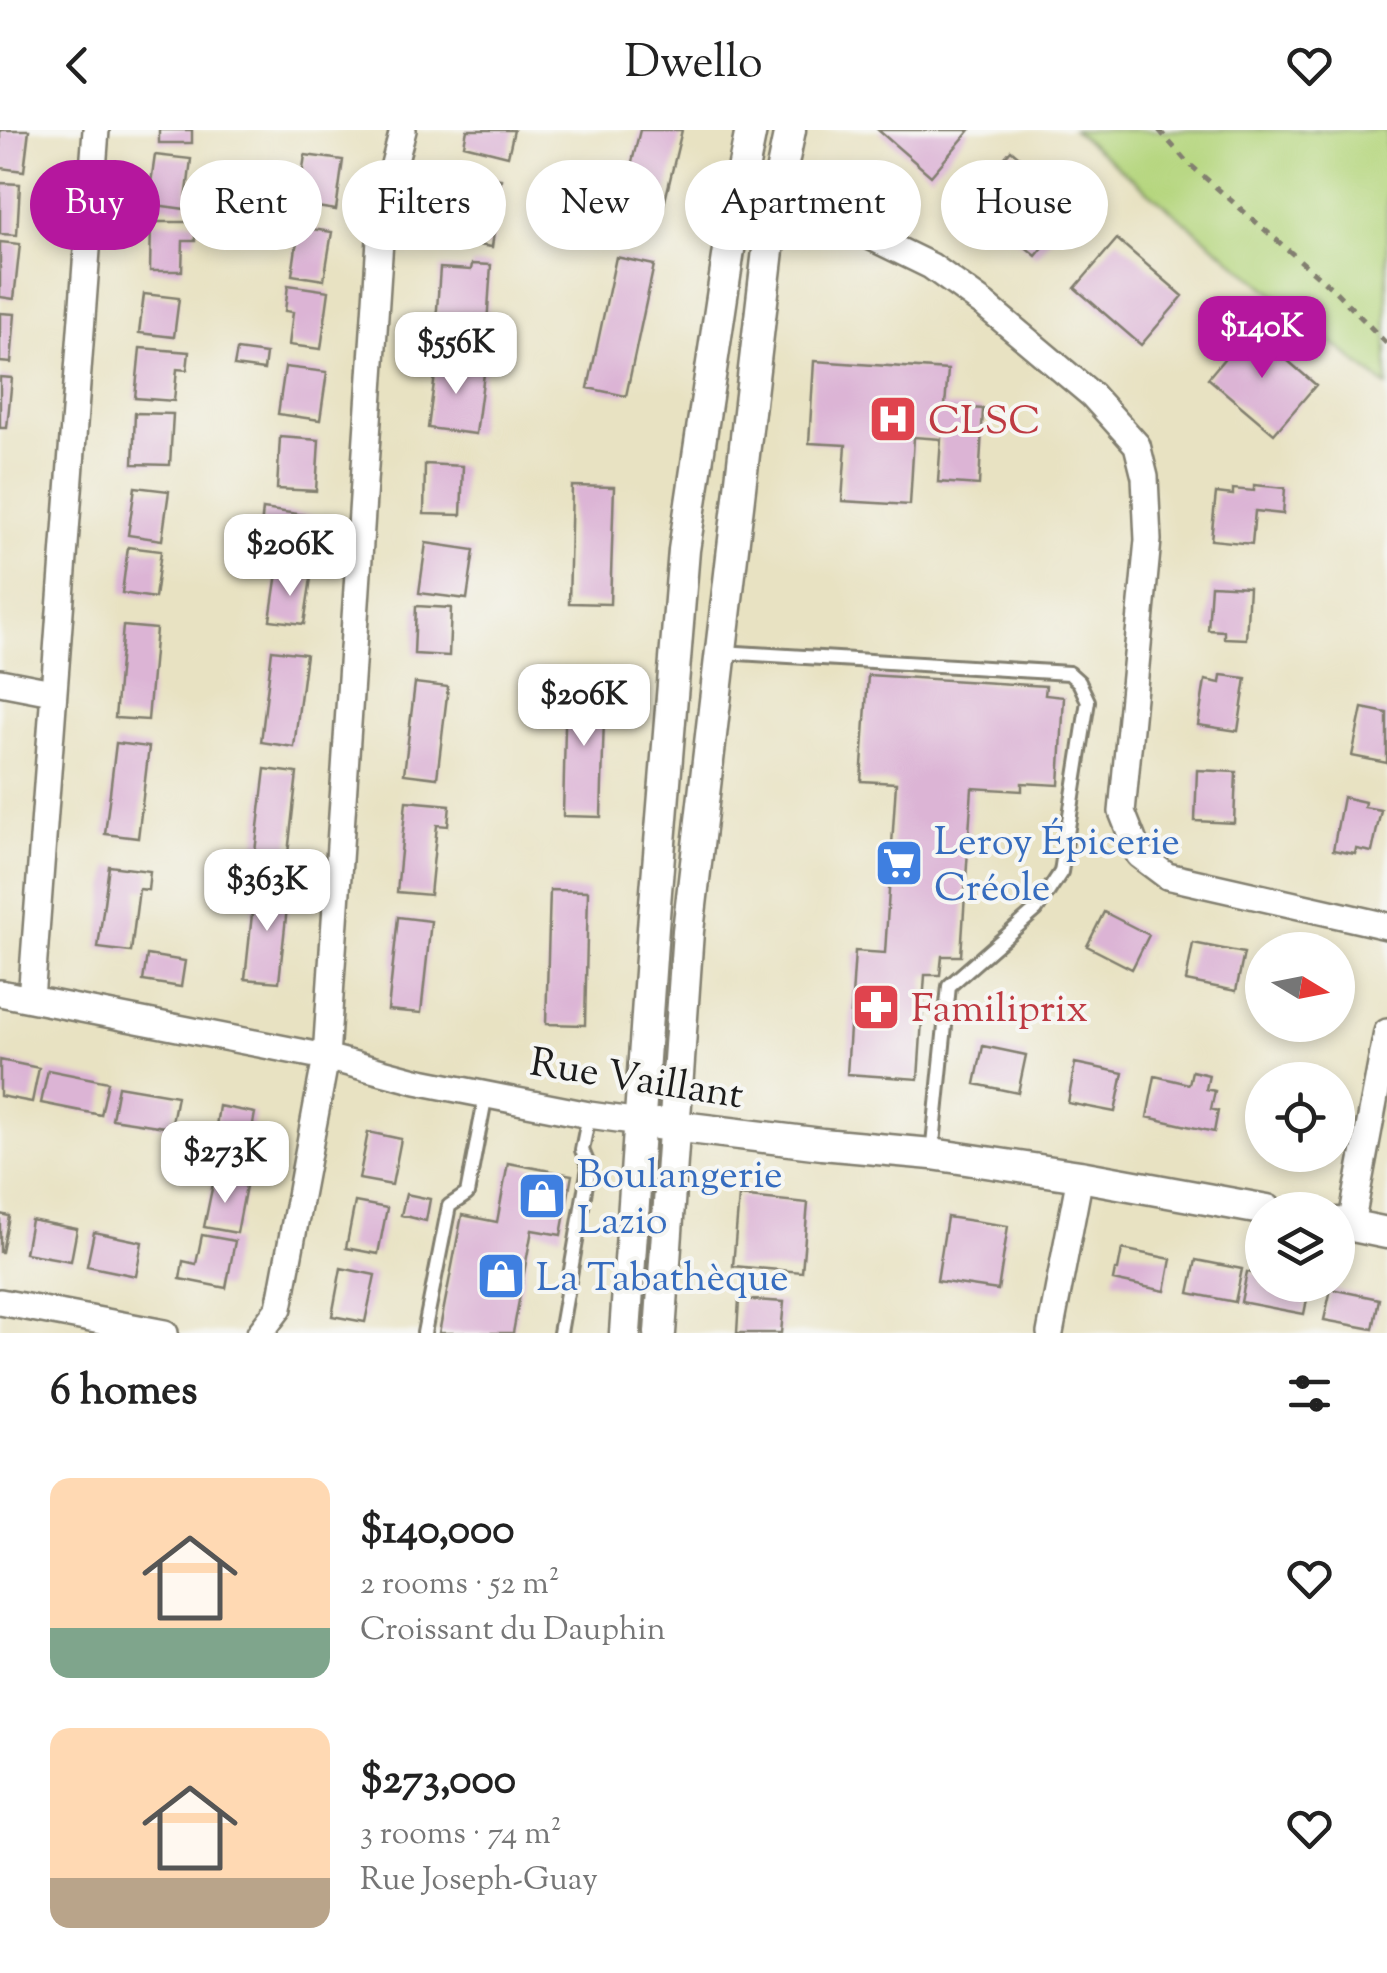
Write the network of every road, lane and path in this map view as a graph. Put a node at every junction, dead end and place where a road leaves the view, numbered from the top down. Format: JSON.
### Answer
{"nodes":[{"id":1,"x":96,"y":130,"type":"edge"},
{"id":2,"x":403,"y":130,"type":"edge"},
{"id":3,"x":751,"y":130,"type":"edge"},
{"id":4,"x":790,"y":130,"type":"edge"},
{"id":5,"x":1159,"y":130,"type":"edge"},
{"id":6,"x":745,"y":160,"type":"edge"},
{"id":7,"x":784,"y":160,"type":"edge"},
{"id":8,"x":729,"y":250,"type":"edge"},
{"id":9,"x":768,"y":250,"type":"edge"},
{"id":10,"x":898,"y":250,"type":"edge"},
{"id":11,"x":1387,"y":344,"type":"edge"},
{"id":12,"x":684,"y":550,"type":"junction"},
{"id":13,"x":731,"y":552,"type":"junction"},
{"id":14,"x":721,"y":652,"type":"junction"},
{"id":15,"x":0,"y":682,"type":"edge"},
{"id":16,"x":52,"y":692,"type":"junction"},
{"id":17,"x":1387,"y":926,"type":"edge"},
{"id":18,"x":654,"y":928,"type":"junction"},
{"id":19,"x":688,"y":930,"type":"junction"},
{"id":20,"x":0,"y":993,"type":"edge"},
{"id":21,"x":31,"y":998,"type":"junction"},
{"id":22,"x":1387,"y":1032,"type":"edge"},
{"id":23,"x":326,"y":1057,"type":"junction"},
{"id":24,"x":486,"y":1094,"type":"junction"},
{"id":25,"x":589,"y":1115,"type":"junction"},
{"id":26,"x":640,"y":1122,"type":"junction"},
{"id":27,"x":674,"y":1127,"type":"junction"},
{"id":28,"x":932,"y":1154,"type":"junction"},
{"id":29,"x":1080,"y":1176,"type":"junction"},
{"id":30,"x":1351,"y":1192,"type":"edge"},
{"id":31,"x":1245,"y":1206,"type":"edge"},
{"id":32,"x":1355,"y":1226,"type":"edge"},
{"id":33,"x":1387,"y":1233,"type":"edge"},
{"id":34,"x":0,"y":1302,"type":"edge"},
{"id":35,"x":165,"y":1333,"type":"edge"},
{"id":36,"x":260,"y":1333,"type":"edge"},
{"id":37,"x":424,"y":1333,"type":"edge"},
{"id":38,"x":560,"y":1333,"type":"edge"},
{"id":39,"x":625,"y":1333,"type":"edge"},
{"id":40,"x":660,"y":1333,"type":"edge"},
{"id":41,"x":1050,"y":1333,"type":"edge"}],
"edges":[{"from":1,"to":16,"type":"street"},
{"from":2,"to":23,"type":"street"},
{"from":3,"to":6,"type":"street"},
{"from":4,"to":7,"type":"street"},
{"from":5,"to":11,"type":"path"},
{"from":8,"to":12,"type":"street"},
{"from":9,"to":13,"type":"street"},
{"from":10,"to":17,"type":"street"},
{"from":12,"to":13,"type":"street"},
{"from":12,"to":18,"type":"street"},
{"from":13,"to":14,"type":"street"},
{"from":14,"to":19,"type":"street"},
{"from":14,"to":28,"type":"lane"},
{"from":15,"to":16,"type":"street"},
{"from":16,"to":21,"type":"street"},
{"from":18,"to":19,"type":"street"},
{"from":18,"to":26,"type":"street"},
{"from":19,"to":27,"type":"street"},
{"from":20,"to":21,"type":"street","name":"Rue Vaillant"},
{"from":21,"to":23,"type":"street","name":"Rue Vaillant"},
{"from":22,"to":30,"type":"street"},
{"from":23,"to":24,"type":"street","name":"Rue Vaillant"},
{"from":23,"to":36,"type":"street"},
{"from":24,"to":25,"type":"street","name":"Rue Vaillant"},
{"from":24,"to":37,"type":"lane"},
{"from":25,"to":26,"type":"street","name":"Rue Vaillant"},
{"from":25,"to":38,"type":"lane"},
{"from":26,"to":27,"type":"street","name":"Rue Vaillant"},
{"from":26,"to":39,"type":"street"},
{"from":27,"to":28,"type":"street","name":"Rue Vaillant"},
{"from":27,"to":40,"type":"street"},
{"from":28,"to":29,"type":"street","name":"Rue Vaillant"},
{"from":29,"to":31,"type":"street","name":"Rue Vaillant"},
{"from":29,"to":41,"type":"street"},
{"from":32,"to":33,"type":"street"},
{"from":34,"to":35,"type":"street"}]}
